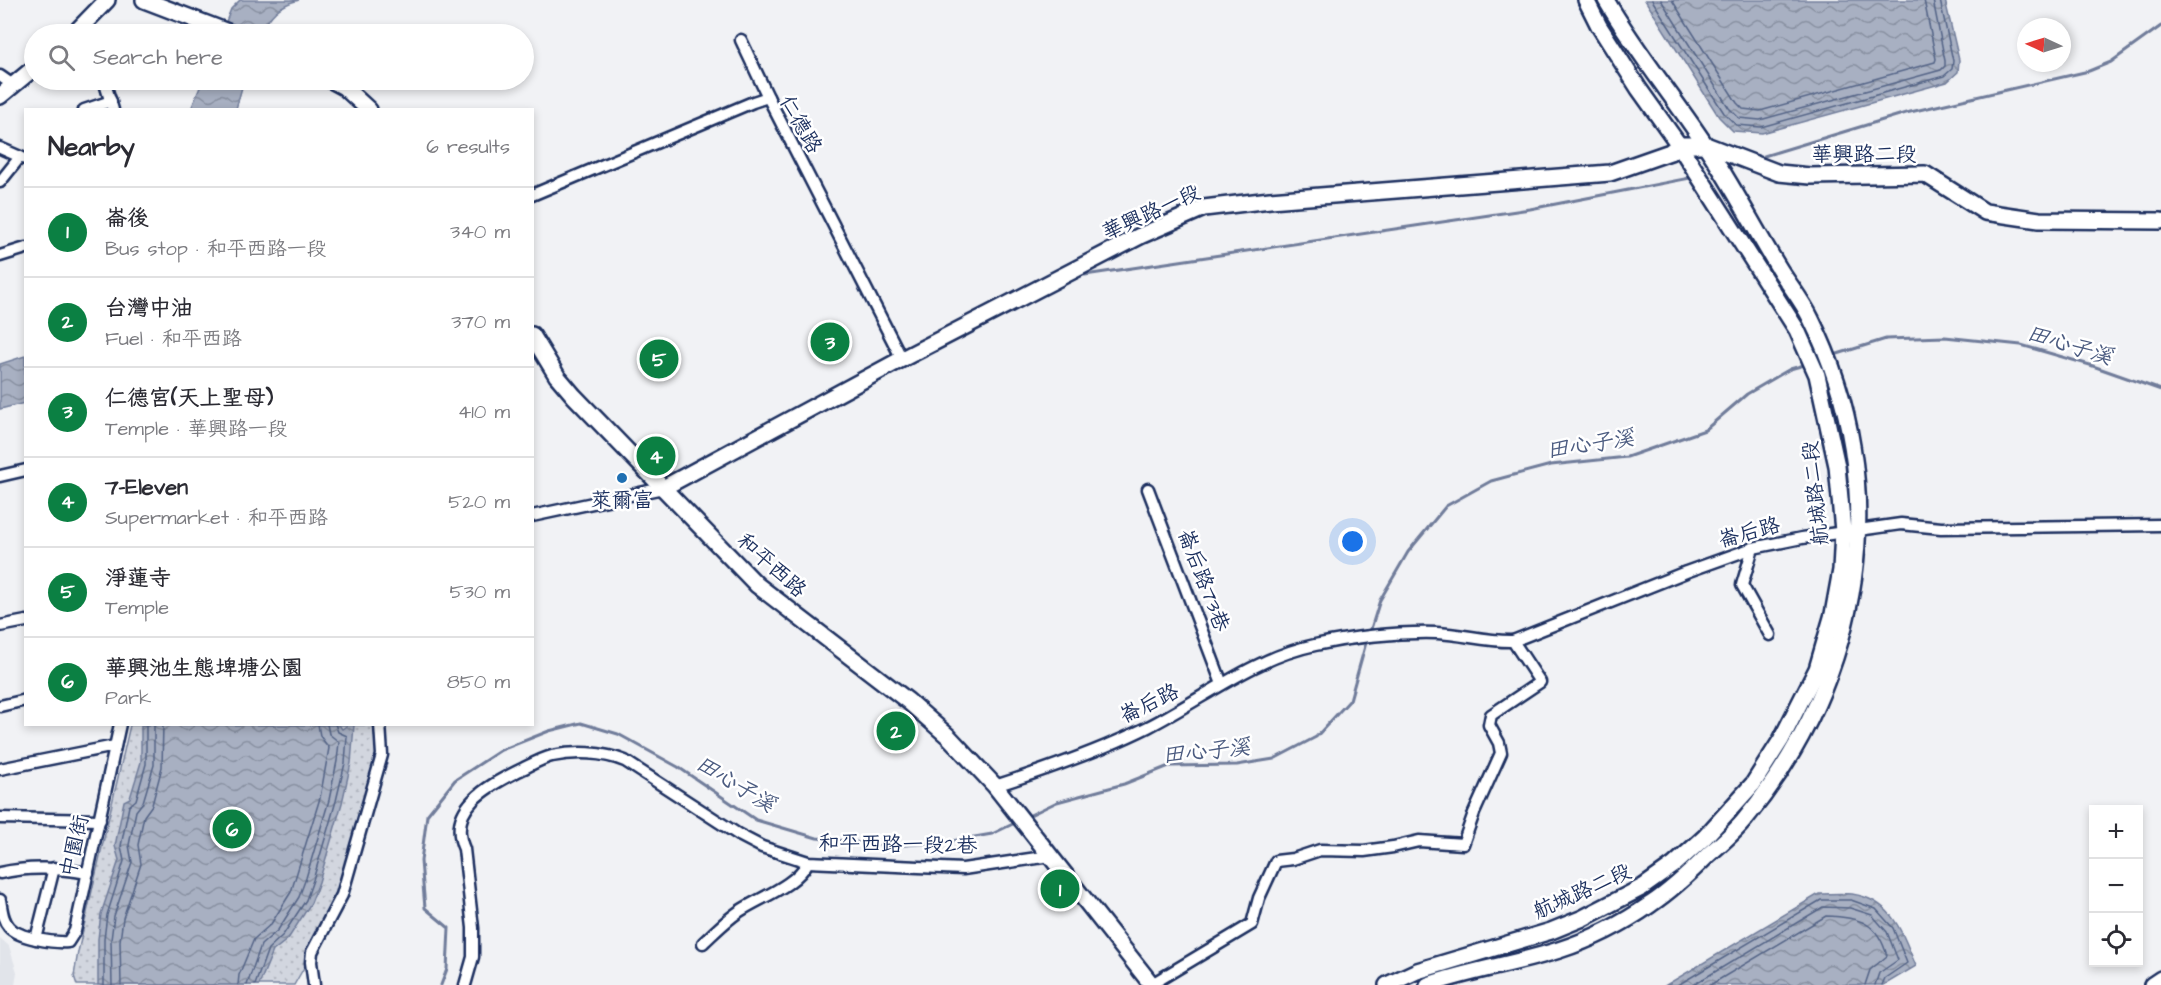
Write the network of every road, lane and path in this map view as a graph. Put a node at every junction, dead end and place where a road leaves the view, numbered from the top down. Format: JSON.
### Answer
{"nodes":[{"id":1,"x":107,"y":0,"type":"edge"},
{"id":2,"x":144,"y":0,"type":"edge"},
{"id":3,"x":1587,"y":0,"type":"edge"},
{"id":4,"x":1606,"y":0,"type":"edge"},
{"id":5,"x":84,"y":24,"type":"edge"},
{"id":6,"x":208,"y":24,"type":"edge"},
{"id":7,"x":741,"y":40,"type":"dead end"},
{"id":8,"x":0,"y":76,"type":"edge"},
{"id":9,"x":24,"y":76,"type":"edge"},
{"id":10,"x":13,"y":85,"type":"junction"},
{"id":11,"x":107,"y":90,"type":"edge"},
{"id":12,"x":347,"y":90,"type":"edge"},
{"id":13,"x":0,"y":96,"type":"edge"},
{"id":14,"x":768,"y":97,"type":"junction"},
{"id":15,"x":112,"y":105,"type":"edge"},
{"id":16,"x":95,"y":108,"type":"edge"},
{"id":17,"x":367,"y":108,"type":"edge"},
{"id":18,"x":1679,"y":145,"type":"junction"},
{"id":19,"x":1706,"y":145,"type":"junction"},
{"id":20,"x":0,"y":148,"type":"edge"},
{"id":21,"x":23,"y":158,"type":"edge"},
{"id":22,"x":0,"y":182,"type":"edge"},
{"id":23,"x":534,"y":194,"type":"edge"},
{"id":24,"x":2161,"y":221,"type":"edge"},
{"id":25,"x":24,"y":249,"type":"edge"},
{"id":26,"x":0,"y":256,"type":"edge"},
{"id":27,"x":535,"y":345,"type":"edge"},
{"id":28,"x":902,"y":359,"type":"junction"},
{"id":29,"x":24,"y":470,"type":"edge"},
{"id":30,"x":0,"y":476,"type":"edge"},
{"id":31,"x":663,"y":488,"type":"junction"},
{"id":32,"x":1149,"y":489,"type":"dead end"},
{"id":33,"x":534,"y":516,"type":"edge"},
{"id":34,"x":2161,"y":525,"type":"edge"},
{"id":35,"x":1859,"y":529,"type":"junction"},
{"id":36,"x":1843,"y":531,"type":"junction"},
{"id":37,"x":1753,"y":548,"type":"junction"},
{"id":38,"x":24,"y":621,"type":"edge"},
{"id":39,"x":0,"y":626,"type":"edge"},
{"id":40,"x":1770,"y":635,"type":"dead end"},
{"id":41,"x":1514,"y":641,"type":"junction"},
{"id":42,"x":1222,"y":684,"type":"junction"},
{"id":43,"x":24,"y":700,"type":"edge"},
{"id":44,"x":0,"y":706,"type":"edge"},
{"id":45,"x":120,"y":726,"type":"edge"},
{"id":46,"x":380,"y":726,"type":"edge"},
{"id":47,"x":116,"y":746,"type":"junction"},
{"id":48,"x":0,"y":769,"type":"edge"},
{"id":49,"x":995,"y":786,"type":"junction"},
{"id":50,"x":0,"y":818,"type":"edge"},
{"id":51,"x":100,"y":820,"type":"junction"},
{"id":52,"x":1050,"y":856,"type":"junction"},
{"id":53,"x":808,"y":862,"type":"junction"},
{"id":54,"x":54,"y":868,"type":"junction"},
{"id":55,"x":0,"y":873,"type":"edge"},
{"id":56,"x":88,"y":873,"type":"junction"},
{"id":57,"x":0,"y":900,"type":"edge"},
{"id":58,"x":36,"y":939,"type":"junction"},
{"id":59,"x":703,"y":943,"type":"dead end"},
{"id":60,"x":2161,"y":979,"type":"edge"},
{"id":61,"x":314,"y":985,"type":"edge"},
{"id":62,"x":465,"y":985,"type":"edge"},
{"id":63,"x":1152,"y":985,"type":"edge"},
{"id":64,"x":1387,"y":985,"type":"edge"},
{"id":65,"x":1428,"y":985,"type":"edge"},
{"id":66,"x":2152,"y":985,"type":"edge"}],
"edges":[{"from":1,"to":5,"type":"street"},
{"from":2,"to":6,"type":"street"},
{"from":3,"to":18,"type":"street","name":"航城路二段"},
{"from":4,"to":19,"type":"street","name":"航城路二段"},
{"from":7,"to":14,"type":"street"},
{"from":8,"to":10,"type":"street"},
{"from":9,"to":10,"type":"street"},
{"from":10,"to":13,"type":"street"},
{"from":11,"to":15,"type":"street"},
{"from":12,"to":17,"type":"street"},
{"from":14,"to":23,"type":"street","name":"仁德路"},
{"from":14,"to":28,"type":"street","name":"仁德路"},
{"from":15,"to":16,"type":"street"},
{"from":18,"to":19,"type":"street","name":"華興路一段"},
{"from":18,"to":28,"type":"street","name":"華興路一段"},
{"from":18,"to":36,"type":"street","name":"航城路二段"},
{"from":19,"to":24,"type":"street","name":"華興路二段"},
{"from":19,"to":35,"type":"street","name":"航城路二段"},
{"from":20,"to":21,"type":"street"},
{"from":21,"to":22,"type":"street"},
{"from":25,"to":26,"type":"street"},
{"from":27,"to":31,"type":"street","name":"和平西路"},
{"from":28,"to":31,"type":"street","name":"華興路一段"},
{"from":29,"to":30,"type":"street"},
{"from":31,"to":33,"type":"street"},
{"from":31,"to":49,"type":"street","name":"和平西路"},
{"from":32,"to":42,"type":"street","name":"崙后路73巷"},
{"from":34,"to":35,"type":"street","name":"崙后路"},
{"from":35,"to":36,"type":"street","name":"崙后路"},
{"from":35,"to":65,"type":"street","name":"航城路二段"},
{"from":36,"to":37,"type":"street","name":"崙后路"},
{"from":36,"to":64,"type":"street","name":"航城路二段"},
{"from":37,"to":40,"type":"street"},
{"from":37,"to":41,"type":"street","name":"崙后路"},
{"from":38,"to":39,"type":"street"},
{"from":41,"to":42,"type":"street","name":"崙后路"},
{"from":41,"to":63,"type":"street"},
{"from":42,"to":49,"type":"street","name":"崙后路"},
{"from":43,"to":44,"type":"street"},
{"from":45,"to":47,"type":"street","name":"中園街"},
{"from":46,"to":61,"type":"street"},
{"from":47,"to":48,"type":"street"},
{"from":47,"to":51,"type":"street","name":"中園街"},
{"from":49,"to":52,"type":"street","name":"和平西路"},
{"from":50,"to":51,"type":"street"},
{"from":51,"to":56,"type":"street","name":"中園街"},
{"from":52,"to":53,"type":"street","name":"和平西路一段2巷"},
{"from":52,"to":63,"type":"street","name":"和平西路"},
{"from":53,"to":59,"type":"street"},
{"from":53,"to":62,"type":"street","name":"和平西路一段2巷"},
{"from":54,"to":55,"type":"street"},
{"from":54,"to":56,"type":"street"},
{"from":54,"to":58,"type":"street"},
{"from":56,"to":58,"type":"street","name":"中園街"},
{"from":57,"to":58,"type":"street"},
{"from":60,"to":66,"type":"street"}]}
